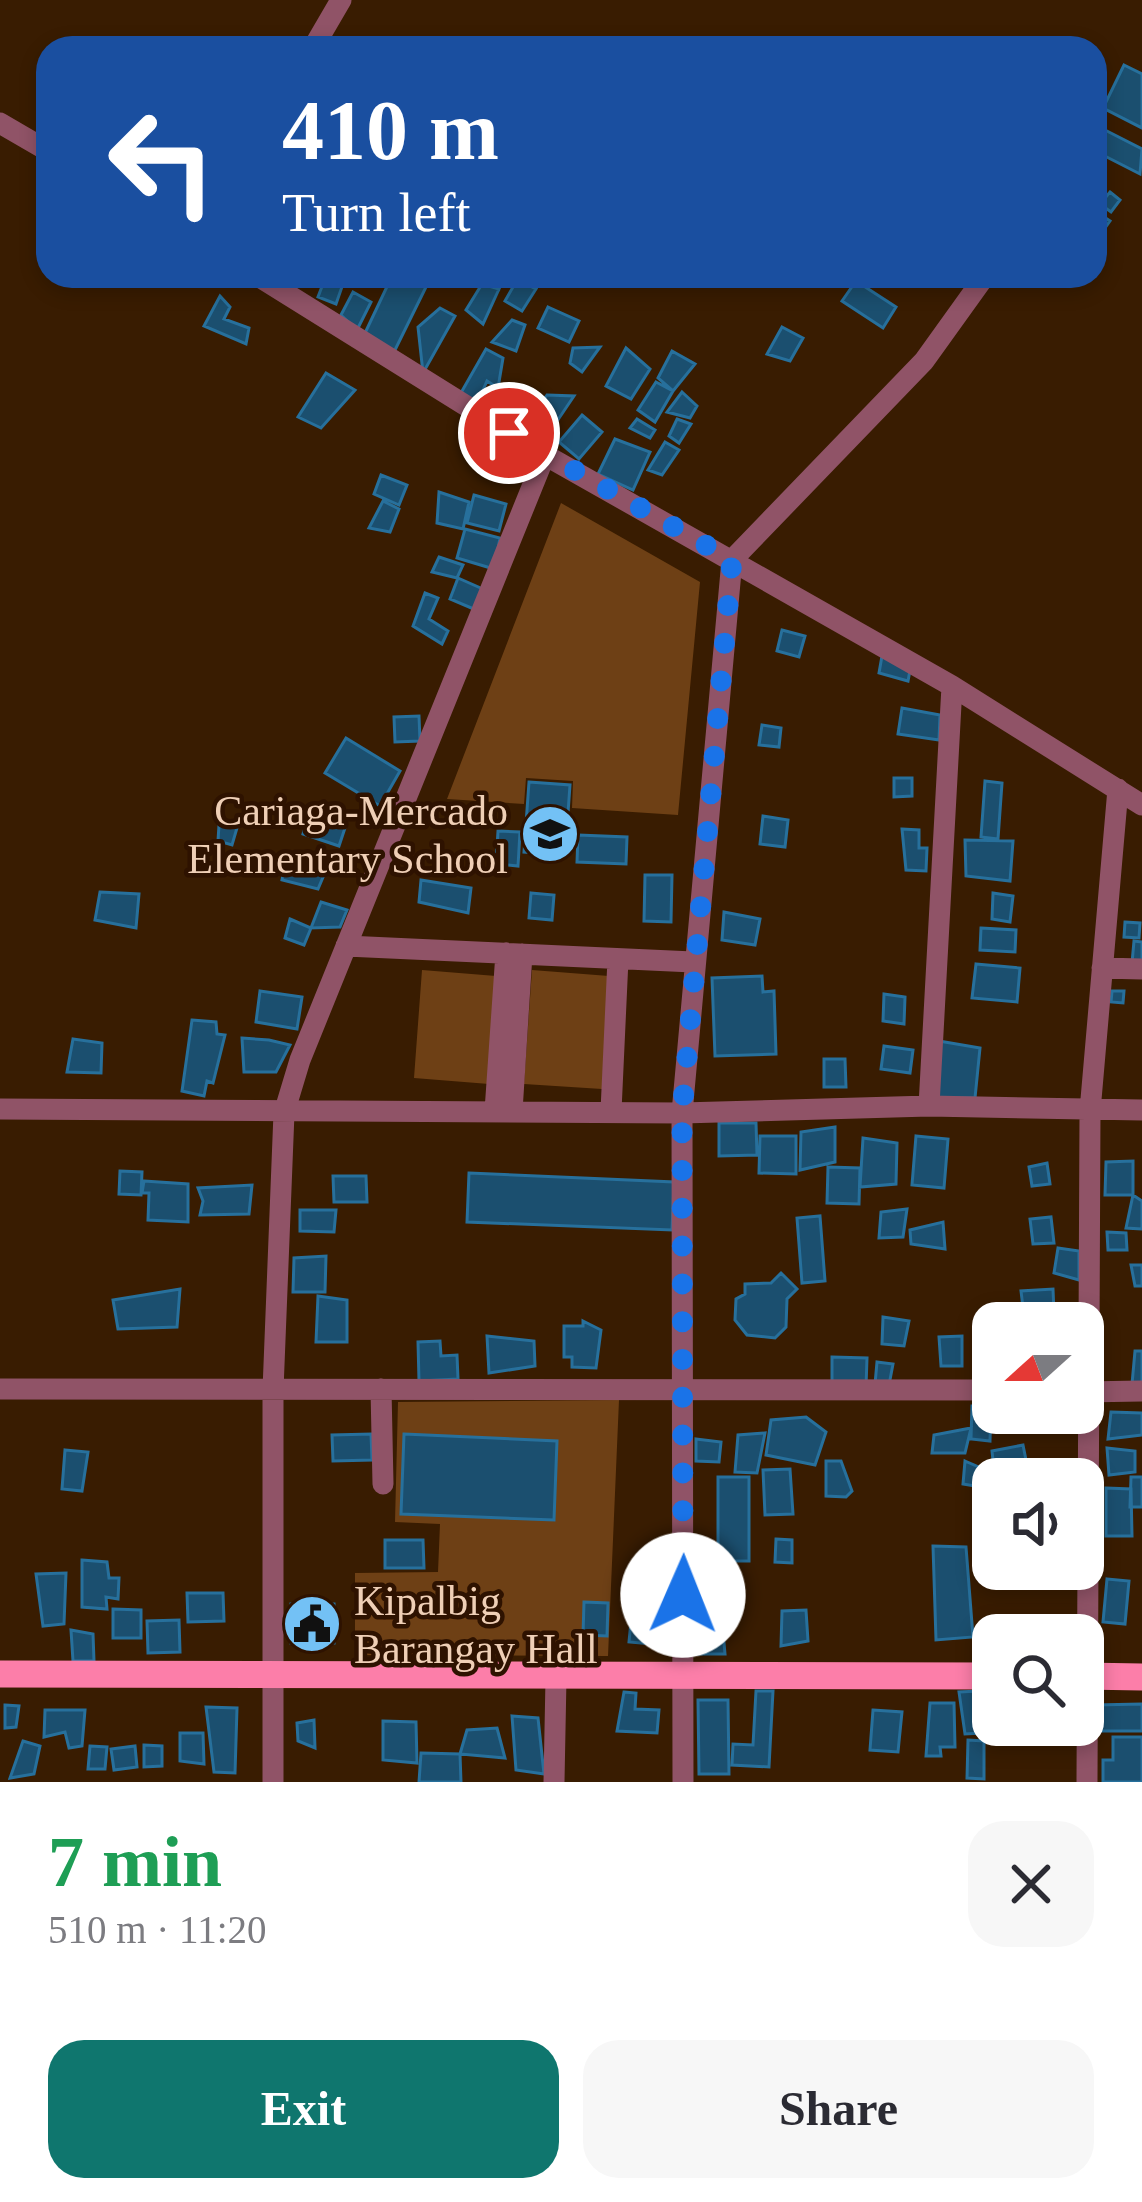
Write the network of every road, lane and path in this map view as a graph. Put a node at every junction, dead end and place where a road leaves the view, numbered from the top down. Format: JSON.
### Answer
{"nodes":[{"id":1,"x":341,"y":0,"type":"edge"},
{"id":2,"x":320,"y":36,"type":"edge"},
{"id":3,"x":0,"y":123,"type":"edge"},
{"id":4,"x":36,"y":144,"type":"edge"},
{"id":5,"x":277,"y":288,"type":"edge"},
{"id":6,"x":976,"y":288,"type":"edge"},
{"id":7,"x":545,"y":455,"type":"junction"},
{"id":8,"x":732,"y":560,"type":"junction"},
{"id":9,"x":952,"y":686,"type":"junction"},
{"id":10,"x":1118,"y":789,"type":"junction"},
{"id":11,"x":1142,"y":805,"type":"edge"},
{"id":12,"x":346,"y":946,"type":"junction"},
{"id":13,"x":514,"y":954,"type":"junction"},
{"id":14,"x":618,"y":958,"type":"junction"},
{"id":15,"x":693,"y":962,"type":"junction"},
{"id":16,"x":1102,"y":968,"type":"junction"},
{"id":17,"x":1142,"y":969,"type":"edge"},
{"id":18,"x":929,"y":1106,"type":"junction"},
{"id":19,"x":0,"y":1109,"type":"edge"},
{"id":20,"x":503,"y":1111,"type":"junction"},
{"id":21,"x":611,"y":1111,"type":"junction"},
{"id":22,"x":1090,"y":1111,"type":"junction"},
{"id":23,"x":1142,"y":1111,"type":"edge"},
{"id":24,"x":284,"y":1113,"type":"junction"},
{"id":25,"x":682,"y":1113,"type":"junction"},
{"id":26,"x":1087,"y":1302,"type":"edge"},
{"id":27,"x":686,"y":1388,"type":"junction"},
{"id":28,"x":0,"y":1389,"type":"edge"},
{"id":29,"x":381,"y":1389,"type":"junction"},
{"id":30,"x":273,"y":1390,"type":"junction"},
{"id":31,"x":972,"y":1390,"type":"edge"},
{"id":32,"x":1142,"y":1390,"type":"edge"},
{"id":33,"x":1104,"y":1391,"type":"edge"},
{"id":34,"x":1085,"y":1434,"type":"edge"},
{"id":35,"x":383,"y":1484,"type":"dead end"},
{"id":36,"x":1085,"y":1614,"type":"edge"},
{"id":37,"x":0,"y":1674,"type":"edge"},
{"id":38,"x":972,"y":1676,"type":"edge"},
{"id":39,"x":1104,"y":1676,"type":"edge"},
{"id":40,"x":272,"y":1677,"type":"junction"},
{"id":41,"x":1142,"y":1677,"type":"edge"},
{"id":42,"x":556,"y":1678,"type":"junction"},
{"id":43,"x":683,"y":1678,"type":"junction"},
{"id":44,"x":1087,"y":1746,"type":"edge"},
{"id":45,"x":273,"y":1782,"type":"edge"},
{"id":46,"x":554,"y":1782,"type":"edge"},
{"id":47,"x":683,"y":1782,"type":"edge"},
{"id":48,"x":1088,"y":1782,"type":"edge"}],
"edges":[{"from":1,"to":2,"type":"street"},
{"from":3,"to":4,"type":"street"},
{"from":5,"to":7,"type":"street"},
{"from":6,"to":8,"type":"street"},
{"from":7,"to":8,"type":"street"},
{"from":7,"to":12,"type":"street"},
{"from":8,"to":9,"type":"street"},
{"from":8,"to":15,"type":"street"},
{"from":9,"to":10,"type":"street"},
{"from":9,"to":18,"type":"street"},
{"from":10,"to":11,"type":"street"},
{"from":10,"to":16,"type":"street"},
{"from":12,"to":13,"type":"street"},
{"from":12,"to":24,"type":"street"},
{"from":13,"to":14,"type":"street"},
{"from":13,"to":20,"type":"street"},
{"from":14,"to":15,"type":"street"},
{"from":14,"to":21,"type":"street"},
{"from":15,"to":25,"type":"street"},
{"from":16,"to":17,"type":"street"},
{"from":16,"to":22,"type":"street"},
{"from":18,"to":22,"type":"street"},
{"from":18,"to":25,"type":"street"},
{"from":19,"to":24,"type":"street"},
{"from":20,"to":21,"type":"street"},
{"from":20,"to":24,"type":"street"},
{"from":21,"to":25,"type":"street"},
{"from":22,"to":23,"type":"street"},
{"from":22,"to":26,"type":"street"},
{"from":24,"to":30,"type":"street"},
{"from":25,"to":27,"type":"street"},
{"from":27,"to":29,"type":"street"},
{"from":27,"to":31,"type":"street"},
{"from":27,"to":43,"type":"street"},
{"from":28,"to":30,"type":"street"},
{"from":29,"to":30,"type":"street"},
{"from":29,"to":35,"type":"street"},
{"from":30,"to":40,"type":"street"},
{"from":32,"to":33,"type":"street"},
{"from":34,"to":36,"type":"street"},
{"from":37,"to":40,"type":"main road"},
{"from":38,"to":43,"type":"main road"},
{"from":39,"to":41,"type":"main road"},
{"from":40,"to":42,"type":"main road"},
{"from":40,"to":45,"type":"street"},
{"from":42,"to":43,"type":"main road"},
{"from":42,"to":46,"type":"street"},
{"from":43,"to":47,"type":"street"},
{"from":44,"to":48,"type":"street"}]}
